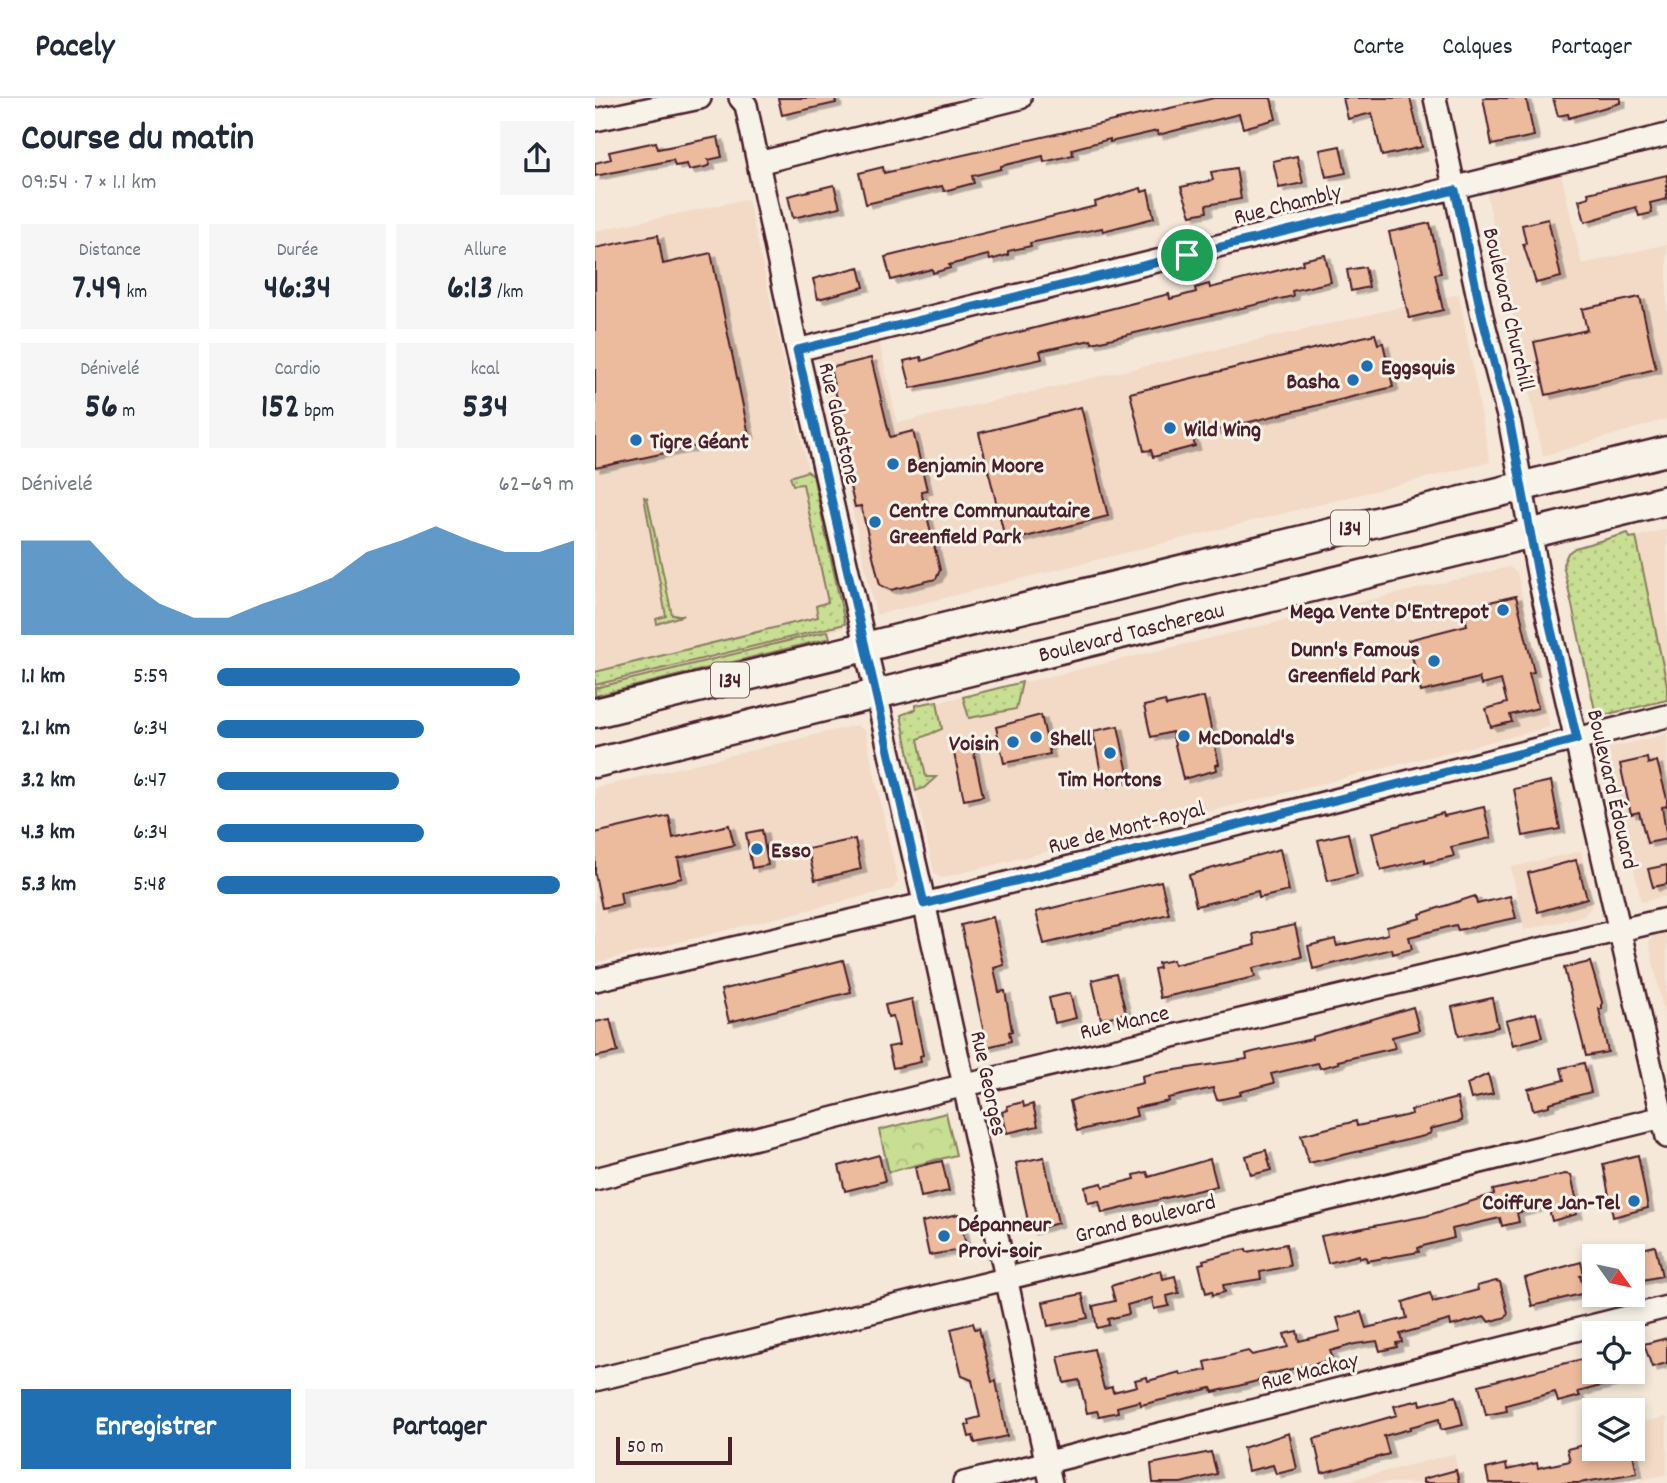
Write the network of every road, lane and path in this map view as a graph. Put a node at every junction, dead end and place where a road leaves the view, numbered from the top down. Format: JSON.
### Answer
{"nodes":[{"id":1,"x":701,"y":98,"type":"edge"},
{"id":2,"x":740,"y":98,"type":"edge"},
{"id":3,"x":1020,"y":98,"type":"edge"},
{"id":4,"x":1435,"y":98,"type":"edge"},
{"id":5,"x":595,"y":120,"type":"edge"},
{"id":6,"x":1667,"y":135,"type":"edge"},
{"id":7,"x":758,"y":163,"type":"junction"},
{"id":8,"x":1455,"y":190,"type":"junction"},
{"id":9,"x":797,"y":350,"type":"junction"},
{"id":10,"x":1667,"y":450,"type":"edge"},
{"id":11,"x":1523,"y":486,"type":"junction"},
{"id":12,"x":1667,"y":500,"type":"edge"},
{"id":13,"x":1530,"y":534,"type":"junction"},
{"id":14,"x":865,"y":647,"type":"junction"},
{"id":15,"x":876,"y":694,"type":"junction"},
{"id":16,"x":595,"y":713,"type":"edge"},
{"id":17,"x":1667,"y":716,"type":"edge"},
{"id":18,"x":1577,"y":739,"type":"junction"},
{"id":19,"x":595,"y":763,"type":"edge"},
{"id":20,"x":924,"y":904,"type":"junction"},
{"id":21,"x":1667,"y":919,"type":"edge"},
{"id":22,"x":1621,"y":931,"type":"junction"},
{"id":23,"x":595,"y":980,"type":"edge"},
{"id":24,"x":964,"y":1086,"type":"junction"},
{"id":25,"x":1666,"y":1123,"type":"edge"},
{"id":26,"x":595,"y":1179,"type":"edge"},
{"id":27,"x":1006,"y":1278,"type":"junction"},
{"id":28,"x":1667,"y":1307,"type":"edge"},
{"id":29,"x":595,"y":1380,"type":"edge"},
{"id":30,"x":1049,"y":1472,"type":"edge"},
{"id":31,"x":964,"y":1483,"type":"edge"}],
"edges":[{"from":1,"to":5,"type":"street"},
{"from":2,"to":7,"type":"street","name":"Rue Gladstone"},
{"from":3,"to":7,"type":"street"},
{"from":4,"to":8,"type":"street","name":"Boulevard Churchill"},
{"from":6,"to":8,"type":"street","name":"Rue Chambly"},
{"from":7,"to":9,"type":"street","name":"Rue Gladstone"},
{"from":8,"to":9,"type":"street","name":"Rue Chambly"},
{"from":8,"to":11,"type":"street","name":"Boulevard Churchill"},
{"from":9,"to":14,"type":"street","name":"Rue Gladstone"},
{"from":10,"to":11,"type":"main road","name":"Boulevard Taschereau","number":"134"},
{"from":11,"to":13,"type":"street","name":"Boulevard Churchill"},
{"from":11,"to":14,"type":"main road","name":"Boulevard Taschereau","number":"134"},
{"from":12,"to":13,"type":"main road","name":"Boulevard Taschereau","number":"134"},
{"from":13,"to":15,"type":"main road","name":"Boulevard Taschereau","number":"134"},
{"from":13,"to":18,"type":"street","name":"Boulevard Édouard"},
{"from":14,"to":15,"type":"street","name":"Rue Gladstone"},
{"from":14,"to":16,"type":"main road","name":"Boulevard Taschereau","number":"134"},
{"from":15,"to":19,"type":"main road","name":"Boulevard Taschereau","number":"134"},
{"from":15,"to":20,"type":"street","name":"Rue Georges"},
{"from":17,"to":18,"type":"street","name":"Rue de Mont-Royal"},
{"from":18,"to":20,"type":"street","name":"Rue de Mont-Royal"},
{"from":18,"to":22,"type":"street","name":"Boulevard Édouard"},
{"from":20,"to":23,"type":"street","name":"Rue de Mont-Royal"},
{"from":20,"to":24,"type":"street","name":"Rue Georges"},
{"from":21,"to":22,"type":"street","name":"Rue Mance"},
{"from":22,"to":24,"type":"street","name":"Rue Mance"},
{"from":22,"to":25,"type":"street","name":"Boulevard Édouard"},
{"from":24,"to":26,"type":"street","name":"Rue Mance"},
{"from":24,"to":27,"type":"street","name":"Rue Georges"},
{"from":25,"to":27,"type":"street","name":"Grand Boulevard"},
{"from":27,"to":29,"type":"street","name":"Grand Boulevard"},
{"from":27,"to":30,"type":"street","name":"Rue Georges"},
{"from":28,"to":30,"type":"street","name":"Rue Mackay"},
{"from":30,"to":31,"type":"street","name":"Rue Mackay"}]}
